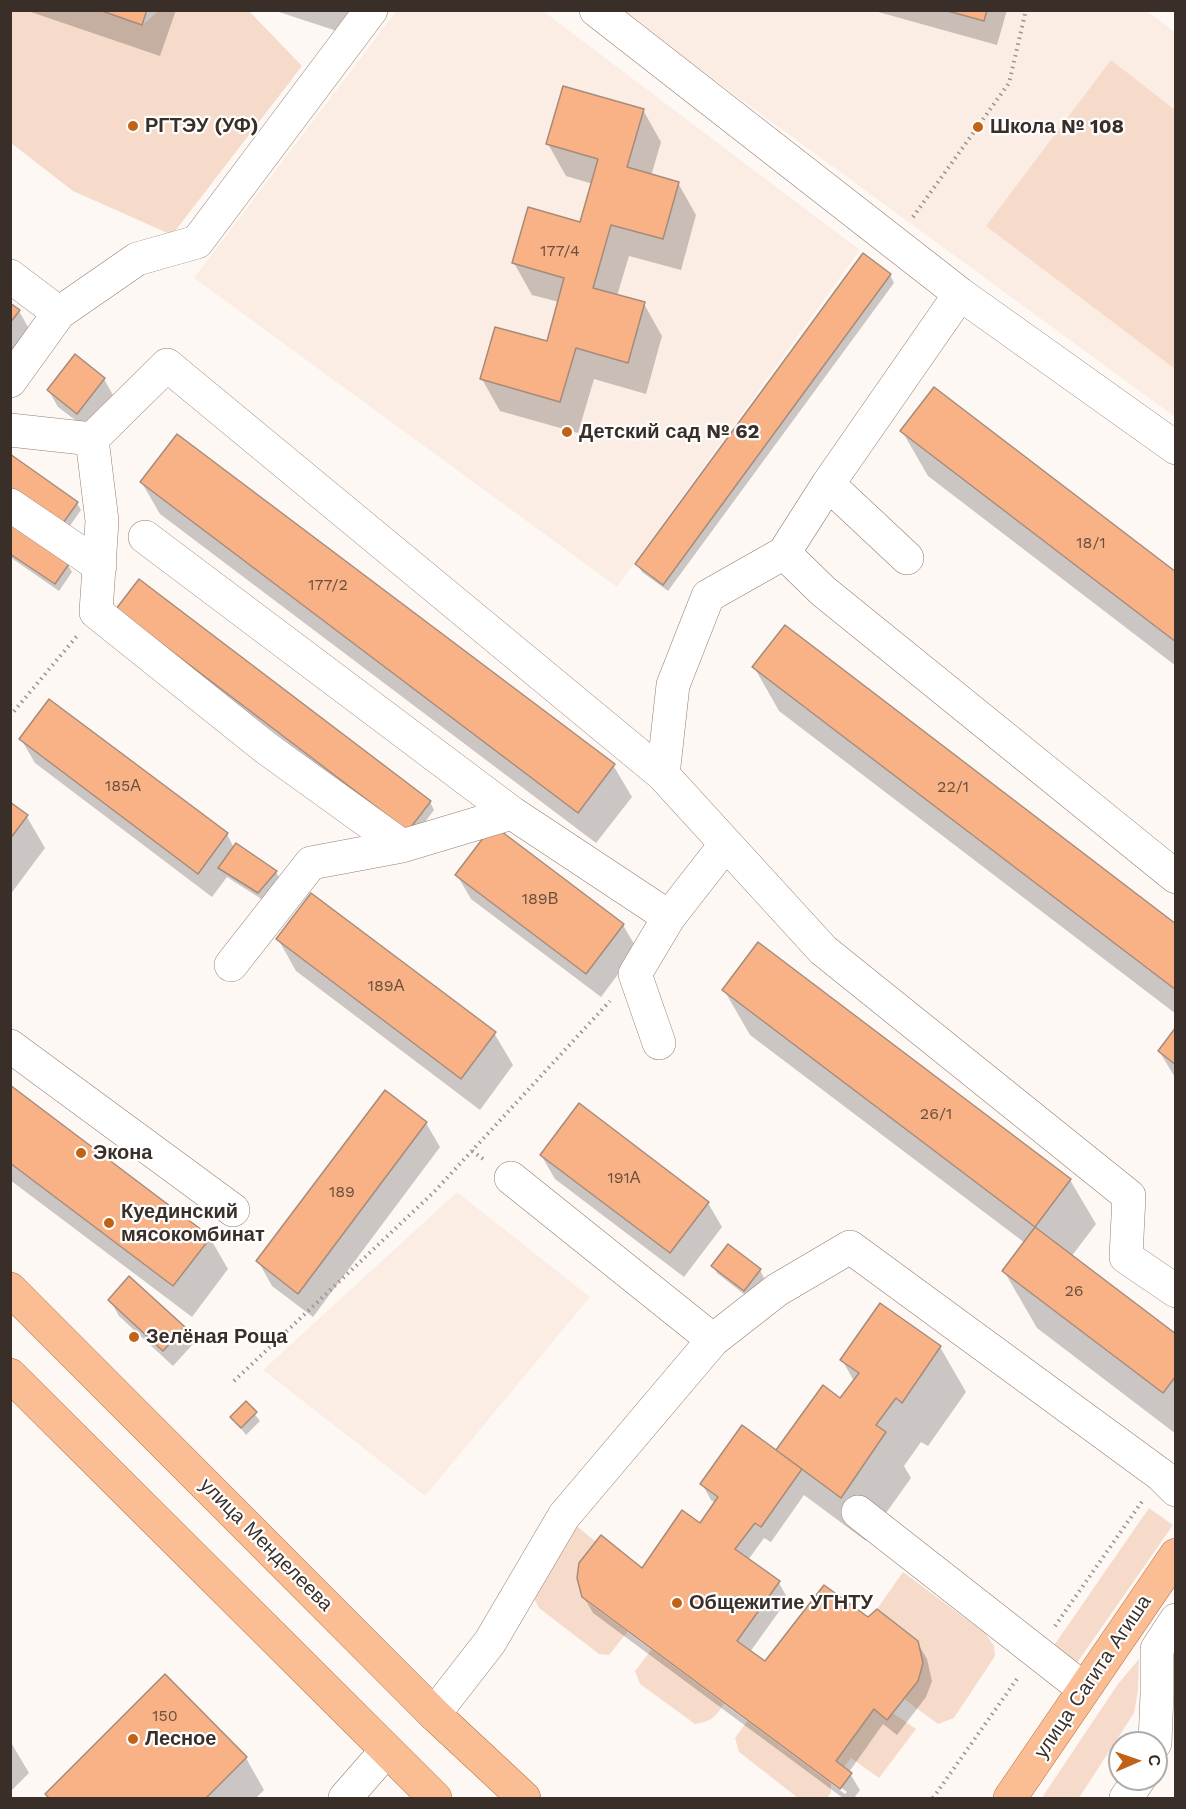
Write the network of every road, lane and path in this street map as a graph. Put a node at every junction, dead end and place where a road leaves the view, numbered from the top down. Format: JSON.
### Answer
{"nodes":[{"id":1,"x":371,"y":10,"type":"edge"},
{"id":2,"x":596,"y":10,"type":"edge"},
{"id":3,"x":1026,"y":10,"type":"edge"},
{"id":4,"x":892,"y":242,"type":"junction"},
{"id":5,"x":10,"y":276,"type":"edge"},
{"id":6,"x":960,"y":294,"type":"junction"},
{"id":7,"x":58,"y":313,"type":"junction"},
{"id":8,"x":10,"y":381,"type":"edge"},
{"id":9,"x":10,"y":430,"type":"edge"},
{"id":10,"x":92,"y":438,"type":"junction"},
{"id":11,"x":1176,"y":448,"type":"edge"},
{"id":12,"x":828,"y":484,"type":"junction"},
{"id":13,"x":10,"y":505,"type":"edge"},
{"id":14,"x":145,"y":537,"type":"dead end"},
{"id":15,"x":784,"y":553,"type":"junction"},
{"id":16,"x":907,"y":558,"type":"dead end"},
{"id":17,"x":100,"y":566,"type":"junction"},
{"id":18,"x":96,"y":612,"type":"junction"},
{"id":19,"x":10,"y":716,"type":"edge"},
{"id":20,"x":663,"y":775,"type":"junction"},
{"id":21,"x":512,"y":813,"type":"junction"},
{"id":22,"x":726,"y":844,"type":"junction"},
{"id":23,"x":402,"y":846,"type":"junction"},
{"id":24,"x":1176,"y":877,"type":"edge"},
{"id":25,"x":669,"y":917,"type":"junction"},
{"id":26,"x":231,"y":965,"type":"dead end"},
{"id":27,"x":635,"y":974,"type":"junction"},
{"id":28,"x":658,"y":1043,"type":"dead end"},
{"id":29,"x":10,"y":1046,"type":"edge"},
{"id":30,"x":511,"y":1178,"type":"dead end"},
{"id":31,"x":233,"y":1210,"type":"dead end"},
{"id":32,"x":10,"y":1288,"type":"edge"},
{"id":33,"x":1176,"y":1291,"type":"edge"},
{"id":34,"x":712,"y":1340,"type":"junction"},
{"id":35,"x":10,"y":1375,"type":"edge"},
{"id":36,"x":234,"y":1381,"type":"dead end"},
{"id":37,"x":1176,"y":1490,"type":"edge"},
{"id":38,"x":858,"y":1512,"type":"dead end"},
{"id":39,"x":1176,"y":1555,"type":"edge"},
{"id":40,"x":1149,"y":1594,"type":"junction"},
{"id":41,"x":1176,"y":1613,"type":"edge"},
{"id":42,"x":1176,"y":1620,"type":"edge"},
{"id":43,"x":1084,"y":1689,"type":"junction"},
{"id":44,"x":434,"y":1713,"type":"junction"},
{"id":45,"x":1155,"y":1731,"type":"edge"},
{"id":46,"x":386,"y":1751,"type":"junction"},
{"id":47,"x":345,"y":1798,"type":"edge"},
{"id":48,"x":435,"y":1798,"type":"edge"},
{"id":49,"x":524,"y":1798,"type":"edge"},
{"id":50,"x":1010,"y":1798,"type":"edge"}],
"edges":[{"from":1,"to":7,"type":"lane"},
{"from":2,"to":4,"type":"lane"},
{"from":3,"to":4,"type":"path"},
{"from":4,"to":6,"type":"lane"},
{"from":5,"to":7,"type":"lane"},
{"from":6,"to":11,"type":"lane"},
{"from":6,"to":12,"type":"lane"},
{"from":7,"to":8,"type":"lane"},
{"from":9,"to":10,"type":"lane"},
{"from":10,"to":17,"type":"lane"},
{"from":10,"to":20,"type":"lane"},
{"from":12,"to":15,"type":"lane"},
{"from":12,"to":16,"type":"lane"},
{"from":13,"to":17,"type":"lane"},
{"from":14,"to":21,"type":"lane"},
{"from":15,"to":20,"type":"lane"},
{"from":15,"to":24,"type":"lane"},
{"from":17,"to":18,"type":"lane"},
{"from":18,"to":19,"type":"path"},
{"from":18,"to":23,"type":"lane"},
{"from":20,"to":22,"type":"lane"},
{"from":21,"to":23,"type":"lane"},
{"from":21,"to":25,"type":"lane"},
{"from":22,"to":25,"type":"lane"},
{"from":22,"to":33,"type":"lane"},
{"from":23,"to":26,"type":"lane"},
{"from":25,"to":27,"type":"lane"},
{"from":27,"to":28,"type":"lane"},
{"from":27,"to":36,"type":"path"},
{"from":29,"to":31,"type":"lane"},
{"from":30,"to":34,"type":"lane"},
{"from":32,"to":44,"type":"main road","name":"улица Менделеева"},
{"from":34,"to":37,"type":"lane"},
{"from":34,"to":44,"type":"lane"},
{"from":35,"to":46,"type":"main road"},
{"from":38,"to":43,"type":"lane"},
{"from":39,"to":40,"type":"main road","name":"улица Сагита Агиша"},
{"from":40,"to":41,"type":"lane"},
{"from":40,"to":43,"type":"main road","name":"улица Сагита Агиша"},
{"from":42,"to":45,"type":"lane"},
{"from":43,"to":50,"type":"main road","name":"улица Сагита Агиша"},
{"from":44,"to":49,"type":"main road","name":"улица Менделеева"},
{"from":46,"to":47,"type":"lane"},
{"from":46,"to":48,"type":"main road"}]}
